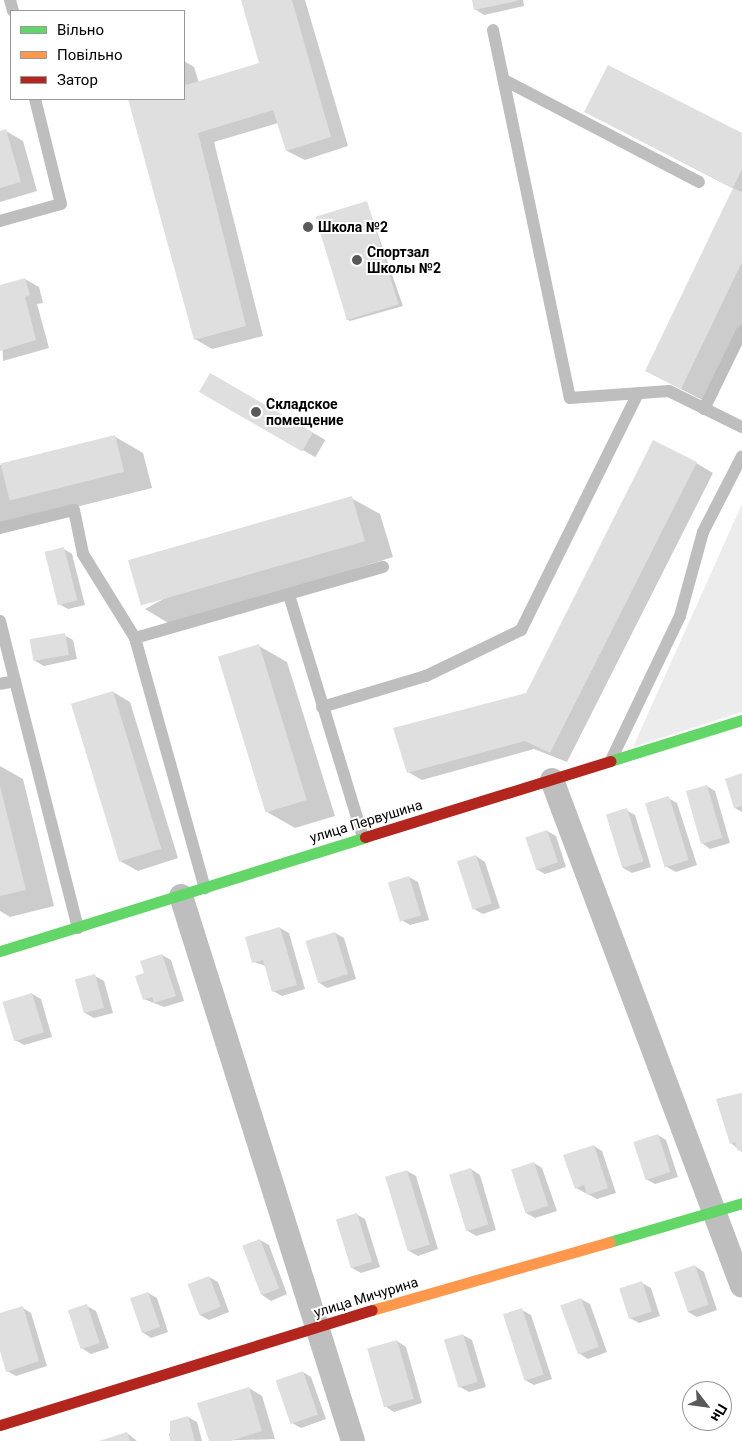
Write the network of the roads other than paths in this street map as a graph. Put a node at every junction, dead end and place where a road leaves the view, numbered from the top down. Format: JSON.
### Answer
{"nodes":[{"id":1,"x":492,"y":30,"type":"dead end"},
{"id":2,"x":504,"y":80,"type":"junction"},
{"id":3,"x":35,"y":100,"type":"edge"},
{"id":4,"x":699,"y":182,"type":"dead end"},
{"id":5,"x":0,"y":221,"type":"edge"},
{"id":6,"x":742,"y":332,"type":"edge"},
{"id":7,"x":638,"y":393,"type":"junction"},
{"id":8,"x":704,"y":409,"type":"junction"},
{"id":9,"x":742,"y":427,"type":"edge"},
{"id":10,"x":742,"y":456,"type":"edge"},
{"id":11,"x":0,"y":528,"type":"edge"},
{"id":12,"x":383,"y":567,"type":"dead end"},
{"id":13,"x":290,"y":595,"type":"junction"},
{"id":14,"x":0,"y":621,"type":"edge"},
{"id":15,"x":135,"y":638,"type":"junction"},
{"id":16,"x":15,"y":681,"type":"junction"},
{"id":17,"x":0,"y":684,"type":"edge"},
{"id":18,"x":322,"y":707,"type":"junction"},
{"id":19,"x":742,"y":720,"type":"edge"},
{"id":20,"x":611,"y":760,"type":"junction"},
{"id":21,"x":552,"y":780,"type":"junction"},
{"id":22,"x":363,"y":837,"type":"junction"},
{"id":23,"x":205,"y":888,"type":"junction"},
{"id":24,"x":181,"y":896,"type":"junction"},
{"id":25,"x":78,"y":928,"type":"junction"},
{"id":26,"x":0,"y":951,"type":"edge"},
{"id":27,"x":742,"y":1203,"type":"edge"},
{"id":28,"x":716,"y":1211,"type":"junction"},
{"id":29,"x":742,"y":1286,"type":"edge"},
{"id":30,"x":318,"y":1327,"type":"junction"},
{"id":31,"x":0,"y":1425,"type":"edge"},
{"id":32,"x":353,"y":1441,"type":"edge"}],
"edges":[{"from":1,"to":2,"type":"lane"},
{"from":2,"to":4,"type":"lane"},
{"from":2,"to":7,"type":"lane"},
{"from":3,"to":5,"type":"lane"},
{"from":6,"to":8,"type":"lane"},
{"from":7,"to":8,"type":"lane"},
{"from":7,"to":18,"type":"lane"},
{"from":8,"to":9,"type":"lane"},
{"from":10,"to":20,"type":"lane"},
{"from":11,"to":15,"type":"lane"},
{"from":12,"to":13,"type":"lane"},
{"from":13,"to":15,"type":"lane"},
{"from":13,"to":18,"type":"lane"},
{"from":14,"to":16,"type":"lane"},
{"from":15,"to":23,"type":"lane"},
{"from":16,"to":17,"type":"lane"},
{"from":16,"to":25,"type":"lane"},
{"from":18,"to":22,"type":"lane"},
{"from":19,"to":20,"type":"street","name":"улица Первушина"},
{"from":20,"to":21,"type":"street","name":"улица Первушина"},
{"from":21,"to":22,"type":"street","name":"улица Первушина"},
{"from":21,"to":28,"type":"street"},
{"from":22,"to":23,"type":"street","name":"улица Первушина"},
{"from":23,"to":24,"type":"street","name":"улица Первушина"},
{"from":24,"to":25,"type":"street","name":"улица Первушина"},
{"from":24,"to":30,"type":"street"},
{"from":25,"to":26,"type":"street","name":"улица Первушина"},
{"from":27,"to":28,"type":"street","name":"улица Мичурина"},
{"from":28,"to":29,"type":"street"},
{"from":28,"to":30,"type":"street","name":"улица Мичурина"},
{"from":30,"to":31,"type":"street","name":"улица Мичурина"},
{"from":30,"to":32,"type":"street"}]}
